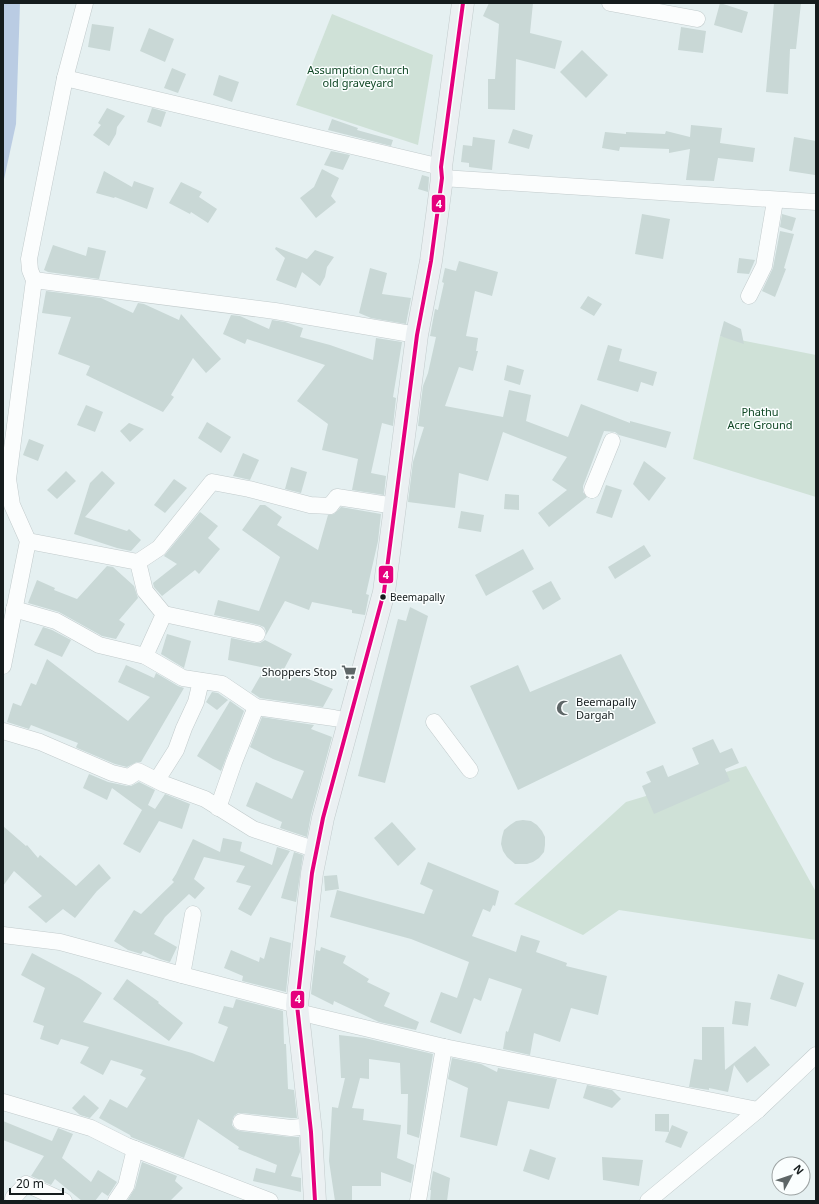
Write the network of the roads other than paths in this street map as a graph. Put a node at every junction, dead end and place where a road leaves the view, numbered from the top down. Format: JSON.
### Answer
{"nodes":[{"id":1,"x":85,"y":3,"type":"edge"},
{"id":2,"x":463,"y":3,"type":"edge"},
{"id":3,"x":610,"y":3,"type":"edge"},
{"id":4,"x":697,"y":19,"type":"dead end"},
{"id":5,"x":65,"y":78,"type":"junction"},
{"id":6,"x":442,"y":172,"type":"junction"},
{"id":7,"x":776,"y":201,"type":"junction"},
{"id":8,"x":816,"y":202,"type":"edge"},
{"id":9,"x":34,"y":280,"type":"junction"},
{"id":10,"x":750,"y":296,"type":"dead end"},
{"id":11,"x":417,"y":335,"type":"junction"},
{"id":12,"x":612,"y":441,"type":"dead end"},
{"id":13,"x":592,"y":490,"type":"dead end"},
{"id":14,"x":395,"y":506,"type":"junction"},
{"id":15,"x":28,"y":540,"type":"junction"},
{"id":16,"x":138,"y":562,"type":"junction"},
{"id":17,"x":14,"y":609,"type":"junction"},
{"id":18,"x":164,"y":614,"type":"junction"},
{"id":19,"x":257,"y":634,"type":"dead end"},
{"id":20,"x":145,"y":656,"type":"junction"},
{"id":21,"x":3,"y":666,"type":"edge"},
{"id":22,"x":201,"y":681,"type":"junction"},
{"id":23,"x":256,"y":707,"type":"junction"},
{"id":24,"x":349,"y":721,"type":"junction"},
{"id":25,"x":434,"y":722,"type":"dead end"},
{"id":26,"x":3,"y":731,"type":"edge"},
{"id":27,"x":470,"y":770,"type":"dead end"},
{"id":28,"x":157,"y":780,"type":"junction"},
{"id":29,"x":218,"y":808,"type":"junction"},
{"id":30,"x":317,"y":850,"type":"junction"},
{"id":31,"x":193,"y":914,"type":"dead end"},
{"id":32,"x":3,"y":935,"type":"edge"},
{"id":33,"x":182,"y":975,"type":"junction"},
{"id":34,"x":298,"y":1008,"type":"junction"},
{"id":35,"x":444,"y":1047,"type":"junction"},
{"id":36,"x":816,"y":1056,"type":"edge"},
{"id":37,"x":3,"y":1102,"type":"edge"},
{"id":38,"x":758,"y":1110,"type":"junction"},
{"id":39,"x":241,"y":1122,"type":"dead end"},
{"id":40,"x":310,"y":1126,"type":"junction"},
{"id":41,"x":135,"y":1149,"type":"junction"},
{"id":42,"x":14,"y":1198,"type":"dead end"},
{"id":43,"x":64,"y":1201,"type":"edge"},
{"id":44,"x":116,"y":1201,"type":"edge"},
{"id":45,"x":270,"y":1201,"type":"edge"},
{"id":46,"x":316,"y":1201,"type":"edge"},
{"id":47,"x":418,"y":1201,"type":"edge"},
{"id":48,"x":648,"y":1201,"type":"edge"}],
"edges":[{"from":1,"to":5,"type":"street"},
{"from":2,"to":6,"type":"main road"},
{"from":3,"to":4,"type":"street"},
{"from":5,"to":6,"type":"street"},
{"from":5,"to":9,"type":"street"},
{"from":6,"to":7,"type":"street"},
{"from":6,"to":11,"type":"main road"},
{"from":7,"to":8,"type":"street"},
{"from":7,"to":10,"type":"street"},
{"from":9,"to":11,"type":"street"},
{"from":9,"to":15,"type":"street"},
{"from":11,"to":14,"type":"main road"},
{"from":12,"to":13,"type":"street"},
{"from":14,"to":16,"type":"street"},
{"from":14,"to":24,"type":"main road"},
{"from":15,"to":16,"type":"street"},
{"from":15,"to":17,"type":"street"},
{"from":16,"to":18,"type":"street"},
{"from":17,"to":20,"type":"street"},
{"from":17,"to":21,"type":"street"},
{"from":18,"to":19,"type":"street"},
{"from":18,"to":20,"type":"street"},
{"from":20,"to":22,"type":"street"},
{"from":22,"to":23,"type":"street"},
{"from":22,"to":28,"type":"street"},
{"from":23,"to":24,"type":"street"},
{"from":23,"to":29,"type":"street"},
{"from":24,"to":30,"type":"main road"},
{"from":25,"to":27,"type":"street"},
{"from":26,"to":28,"type":"street"},
{"from":28,"to":29,"type":"street"},
{"from":29,"to":30,"type":"street"},
{"from":30,"to":34,"type":"main road"},
{"from":31,"to":33,"type":"street"},
{"from":32,"to":33,"type":"street"},
{"from":33,"to":34,"type":"street"},
{"from":34,"to":35,"type":"street"},
{"from":34,"to":40,"type":"main road"},
{"from":35,"to":38,"type":"street"},
{"from":35,"to":47,"type":"street"},
{"from":36,"to":38,"type":"street"},
{"from":37,"to":41,"type":"street"},
{"from":38,"to":48,"type":"street"},
{"from":39,"to":40,"type":"street"},
{"from":40,"to":46,"type":"main road"},
{"from":41,"to":44,"type":"street"},
{"from":41,"to":45,"type":"street"},
{"from":42,"to":43,"type":"street"}]}
